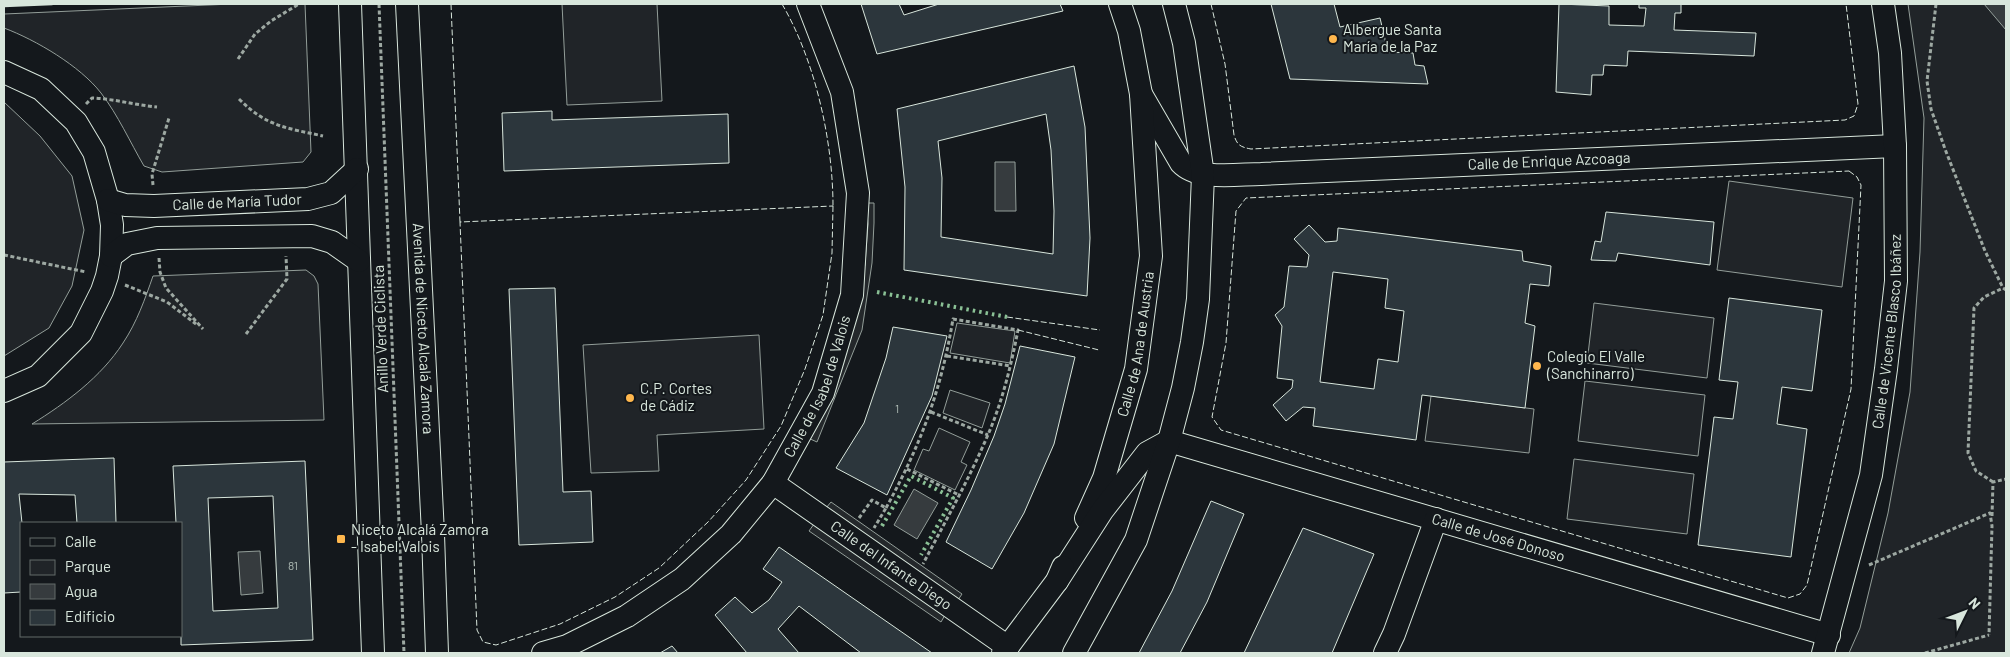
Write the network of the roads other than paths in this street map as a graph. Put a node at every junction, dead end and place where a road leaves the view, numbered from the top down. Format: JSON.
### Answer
{"nodes":[{"id":1,"x":350,"y":4,"type":"edge"},
{"id":2,"x":407,"y":4,"type":"edge"},
{"id":3,"x":808,"y":4,"type":"edge"},
{"id":4,"x":1120,"y":4,"type":"edge"},
{"id":5,"x":1174,"y":4,"type":"edge"},
{"id":6,"x":1883,"y":4,"type":"edge"},
{"id":7,"x":4,"y":72,"type":"edge"},
{"id":8,"x":1141,"y":94,"type":"junction"},
{"id":9,"x":1895,"y":146,"type":"junction"},
{"id":10,"x":356,"y":168,"type":"junction"},
{"id":11,"x":1203,"y":175,"type":"junction"},
{"id":12,"x":108,"y":200,"type":"junction"},
{"id":13,"x":359,"y":261,"type":"junction"},
{"id":14,"x":109,"y":266,"type":"junction"},
{"id":15,"x":4,"y":391,"type":"edge"},
{"id":16,"x":1169,"y":441,"type":"junction"},
{"id":17,"x":774,"y":483,"type":"junction"},
{"id":18,"x":1436,"y":519,"type":"junction"},
{"id":19,"x":1057,"y":581,"type":"junction"},
{"id":20,"x":1826,"y":644,"type":"edge"},
{"id":21,"x":1006,"y":650,"type":"edge"},
{"id":22,"x":373,"y":653,"type":"edge"},
{"id":23,"x":437,"y":653,"type":"edge"},
{"id":24,"x":543,"y":653,"type":"edge"},
{"id":25,"x":1074,"y":653,"type":"edge"},
{"id":26,"x":1385,"y":653,"type":"edge"}],
"edges":[{"from":1,"to":10,"type":"street"},
{"from":2,"to":23,"type":"street","name":"Avenida de Niceto Alcalá Zamora"},
{"from":3,"to":17,"type":"street","name":"Calle de Isabel de Valois"},
{"from":4,"to":8,"type":"street","name":"Calle de Ana de Austria"},
{"from":5,"to":11,"type":"street"},
{"from":6,"to":9,"type":"street","name":"Calle de Vicente Blasco Ibáñez"},
{"from":7,"to":12,"type":"street"},
{"from":8,"to":11,"type":"street","name":"Calle de Ana de Austria"},
{"from":8,"to":19,"type":"street","name":"Calle de Ana de Austria"},
{"from":9,"to":11,"type":"street","name":"Calle de Enrique Azcoaga"},
{"from":9,"to":20,"type":"street","name":"Calle de Vicente Blasco Ibáñez"},
{"from":10,"to":12,"type":"street","name":"Calle de María Tudor"},
{"from":10,"to":13,"type":"street"},
{"from":11,"to":16,"type":"street"},
{"from":12,"to":14,"type":"street"},
{"from":13,"to":14,"type":"street"},
{"from":13,"to":22,"type":"street"},
{"from":14,"to":15,"type":"street"},
{"from":16,"to":18,"type":"street","name":"Calle de José Donoso"},
{"from":16,"to":19,"type":"street","name":"Calle de Ana de Austria"},
{"from":16,"to":25,"type":"street"},
{"from":17,"to":21,"type":"street","name":"Calle del Infante Diego"},
{"from":17,"to":24,"type":"street","name":"Calle de Isabel de Valois"},
{"from":18,"to":20,"type":"street","name":"Calle de José Donoso"},
{"from":18,"to":26,"type":"street"},
{"from":19,"to":21,"type":"street","name":"Calle de Ana de Austria"}]}
